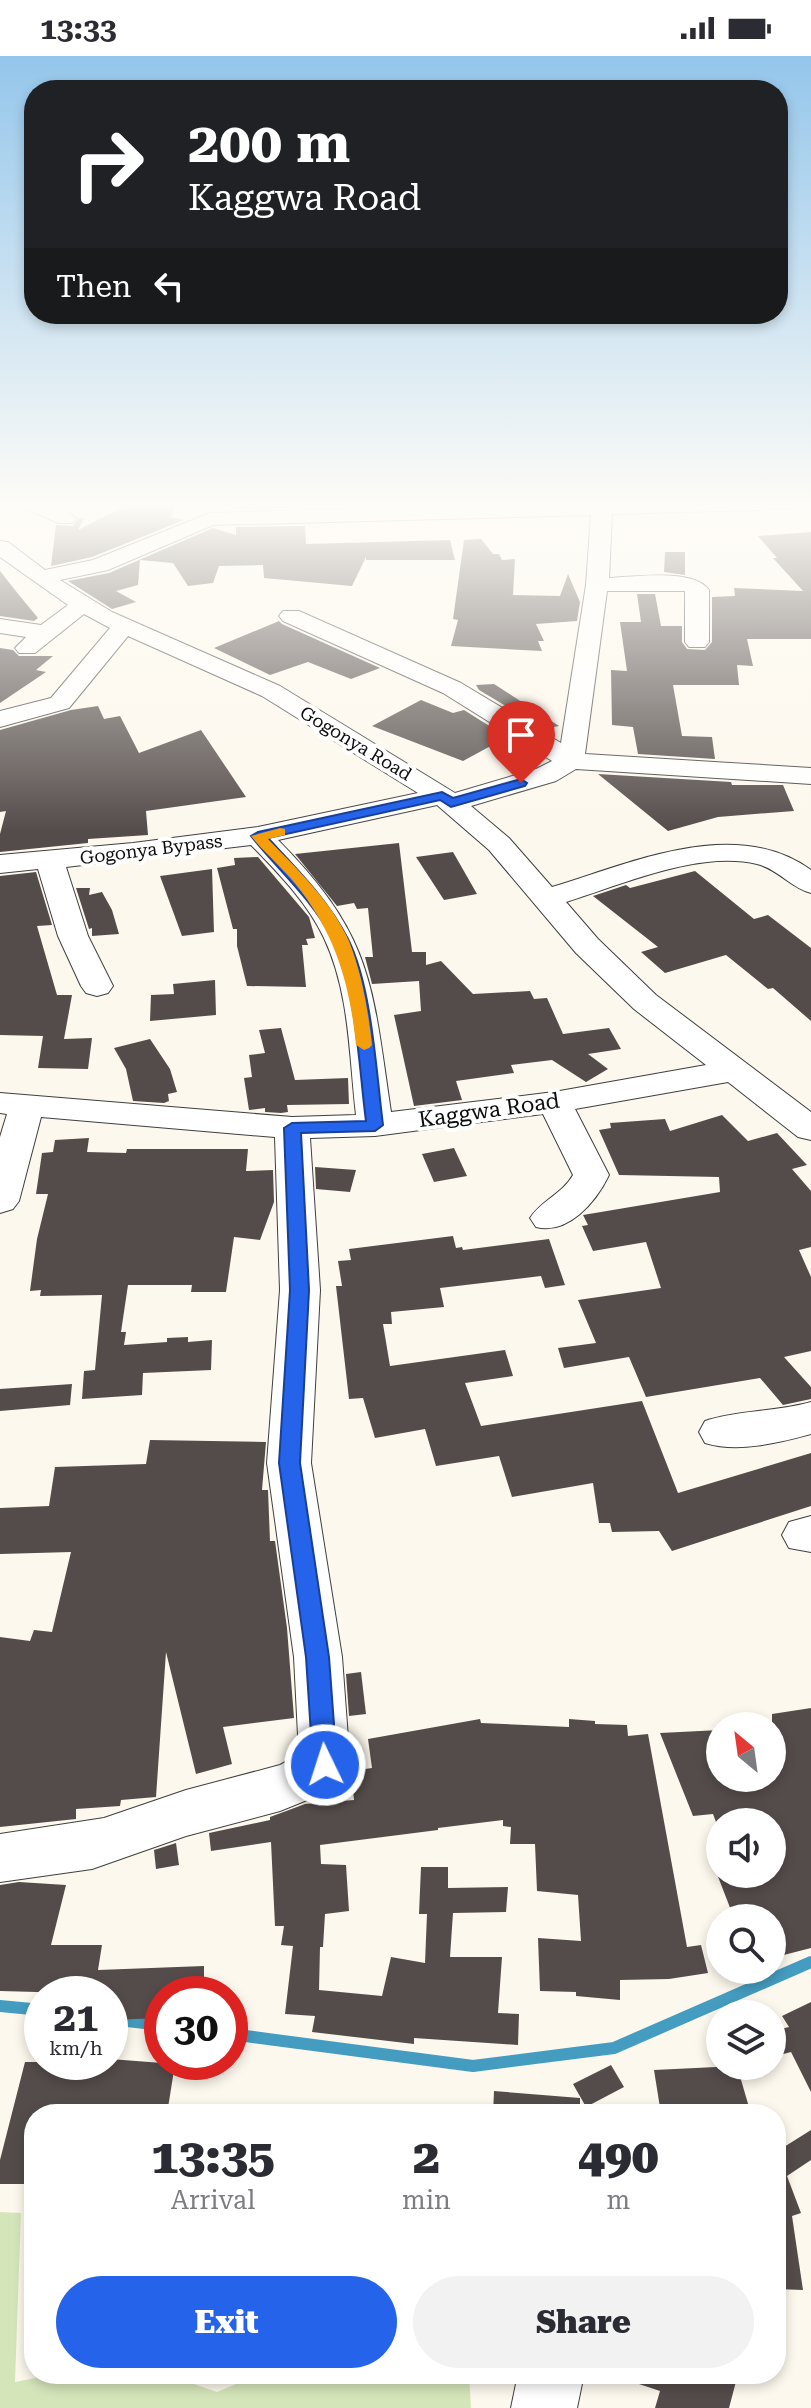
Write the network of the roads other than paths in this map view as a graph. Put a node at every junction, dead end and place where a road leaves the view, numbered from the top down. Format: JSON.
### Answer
{"nodes":[{"id":1,"x":72,"y":613,"type":"edge"},
{"id":2,"x":98,"y":613,"type":"edge"},
{"id":3,"x":593,"y":613,"type":"edge"},
{"id":4,"x":698,"y":613,"type":"edge"},
{"id":5,"x":291,"y":616,"type":"dead end"},
{"id":6,"x":1,"y":626,"type":"edge"},
{"id":7,"x":123,"y":627,"type":"junction"},
{"id":8,"x":46,"y":633,"type":"junction"},
{"id":9,"x":697,"y":642,"type":"dead end"},
{"id":10,"x":27,"y":648,"type":"dead end"},
{"id":11,"x":0,"y":719,"type":"edge"},
{"id":12,"x":571,"y":761,"type":"junction"},
{"id":13,"x":811,"y":776,"type":"edge"},
{"id":14,"x":446,"y":799,"type":"junction"},
{"id":15,"x":258,"y":836,"type":"junction"},
{"id":16,"x":50,"y":861,"type":"junction"},
{"id":17,"x":0,"y":864,"type":"edge"},
{"id":18,"x":811,"y":884,"type":"edge"},
{"id":19,"x":546,"y":899,"type":"junction"},
{"id":20,"x":97,"y":986,"type":"dead end"},
{"id":21,"x":737,"y":1070,"type":"junction"},
{"id":22,"x":554,"y":1102,"type":"junction"},
{"id":23,"x":14,"y":1104,"type":"edge"},
{"id":24,"x":375,"y":1125,"type":"junction"},
{"id":25,"x":292,"y":1128,"type":"junction"},
{"id":26,"x":811,"y":1129,"type":"edge"},
{"id":27,"x":0,"y":1201,"type":"edge"},
{"id":28,"x":549,"y":1218,"type":"dead end"},
{"id":29,"x":811,"y":1418,"type":"edge"},
{"id":30,"x":720,"y":1432,"type":"dead end"},
{"id":31,"x":0,"y":1858,"type":"edge"},
{"id":32,"x":549,"y":2384,"type":"edge"},
{"id":33,"x":544,"y":2408,"type":"edge"}],
"edges":[{"from":1,"to":8,"type":"street"},
{"from":2,"to":7,"type":"street","name":"Gogonya Road"},
{"from":3,"to":12,"type":"street"},
{"from":4,"to":9,"type":"street"},
{"from":5,"to":12,"type":"street"},
{"from":6,"to":8,"type":"street"},
{"from":7,"to":11,"type":"street"},
{"from":7,"to":14,"type":"street","name":"Gogonya Road"},
{"from":8,"to":10,"type":"street"},
{"from":12,"to":13,"type":"street"},
{"from":12,"to":14,"type":"street","name":"Gogonya Bypass"},
{"from":14,"to":15,"type":"street","name":"Gogonya Bypass"},
{"from":14,"to":19,"type":"street","name":"Gogonya Road"},
{"from":15,"to":16,"type":"street","name":"Gogonya Bypass"},
{"from":15,"to":24,"type":"street"},
{"from":16,"to":17,"type":"street","name":"Gogonya Bypass"},
{"from":16,"to":20,"type":"street"},
{"from":18,"to":19,"type":"street"},
{"from":19,"to":21,"type":"street","name":"Gogonya Road"},
{"from":21,"to":22,"type":"street","name":"Kaggwa Road"},
{"from":21,"to":26,"type":"street","name":"Gogonya Road"},
{"from":22,"to":24,"type":"street","name":"Kaggwa Road"},
{"from":22,"to":28,"type":"street"},
{"from":23,"to":25,"type":"street","name":"Kaggwa Road"},
{"from":23,"to":27,"type":"street"},
{"from":24,"to":25,"type":"street","name":"Kaggwa Road"},
{"from":25,"to":31,"type":"street"},
{"from":29,"to":30,"type":"street"},
{"from":32,"to":33,"type":"street"}]}
